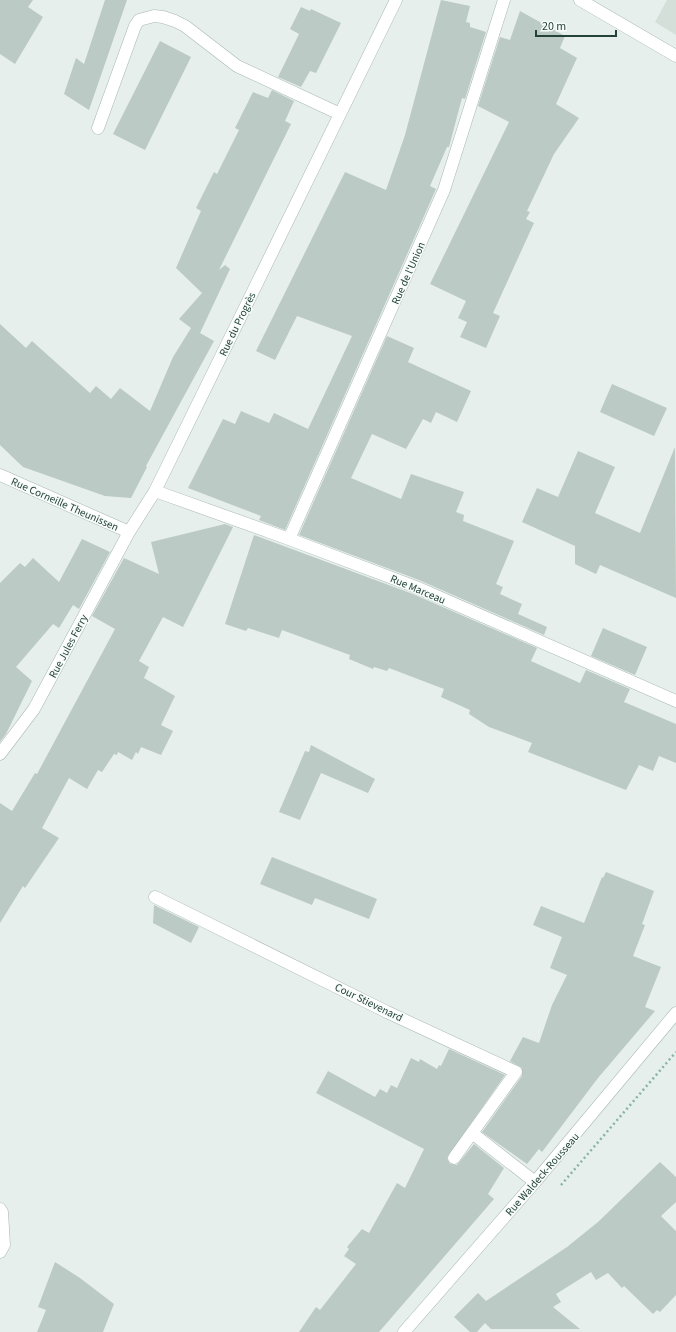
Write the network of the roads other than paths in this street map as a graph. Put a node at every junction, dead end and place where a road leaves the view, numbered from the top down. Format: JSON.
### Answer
{"nodes":[{"id":1,"x":396,"y":0,"type":"edge"},
{"id":2,"x":504,"y":0,"type":"edge"},
{"id":3,"x":580,"y":0,"type":"edge"},
{"id":4,"x":676,"y":56,"type":"edge"},
{"id":5,"x":340,"y":114,"type":"junction"},
{"id":6,"x":98,"y":128,"type":"dead end"},
{"id":7,"x":0,"y":475,"type":"edge"},
{"id":8,"x":155,"y":491,"type":"junction"},
{"id":9,"x":129,"y":532,"type":"junction"},
{"id":10,"x":289,"y":538,"type":"junction"},
{"id":11,"x":676,"y":701,"type":"edge"},
{"id":12,"x":0,"y":754,"type":"edge"},
{"id":13,"x":155,"y":897,"type":"dead end"},
{"id":14,"x":676,"y":1013,"type":"edge"},
{"id":15,"x":472,"y":1133,"type":"junction"},
{"id":16,"x":454,"y":1158,"type":"dead end"},
{"id":17,"x":535,"y":1182,"type":"junction"},
{"id":18,"x":0,"y":1209,"type":"edge"},
{"id":19,"x":0,"y":1252,"type":"edge"},
{"id":20,"x":404,"y":1332,"type":"edge"}],
"edges":[{"from":1,"to":5,"type":"street","name":"Rue du Progrès"},
{"from":2,"to":10,"type":"street","name":"Rue de l'Union"},
{"from":3,"to":4,"type":"street"},
{"from":5,"to":6,"type":"street"},
{"from":5,"to":8,"type":"street","name":"Rue du Progrès"},
{"from":7,"to":9,"type":"street","name":"Rue Corneille Theunissen"},
{"from":8,"to":9,"type":"street","name":"Rue du Progrès"},
{"from":8,"to":10,"type":"street","name":"Rue Marceau"},
{"from":9,"to":12,"type":"street","name":"Rue Jules Ferry"},
{"from":10,"to":11,"type":"street","name":"Rue Marceau"},
{"from":13,"to":15,"type":"street","name":"Cour Stievenard"},
{"from":14,"to":17,"type":"street","name":"Rue Waldeck-Rousseau"},
{"from":15,"to":16,"type":"street","name":"Cour Stievenard"},
{"from":15,"to":17,"type":"street"},
{"from":17,"to":20,"type":"street","name":"Rue Waldeck-Rousseau"},
{"from":18,"to":19,"type":"street"}]}
